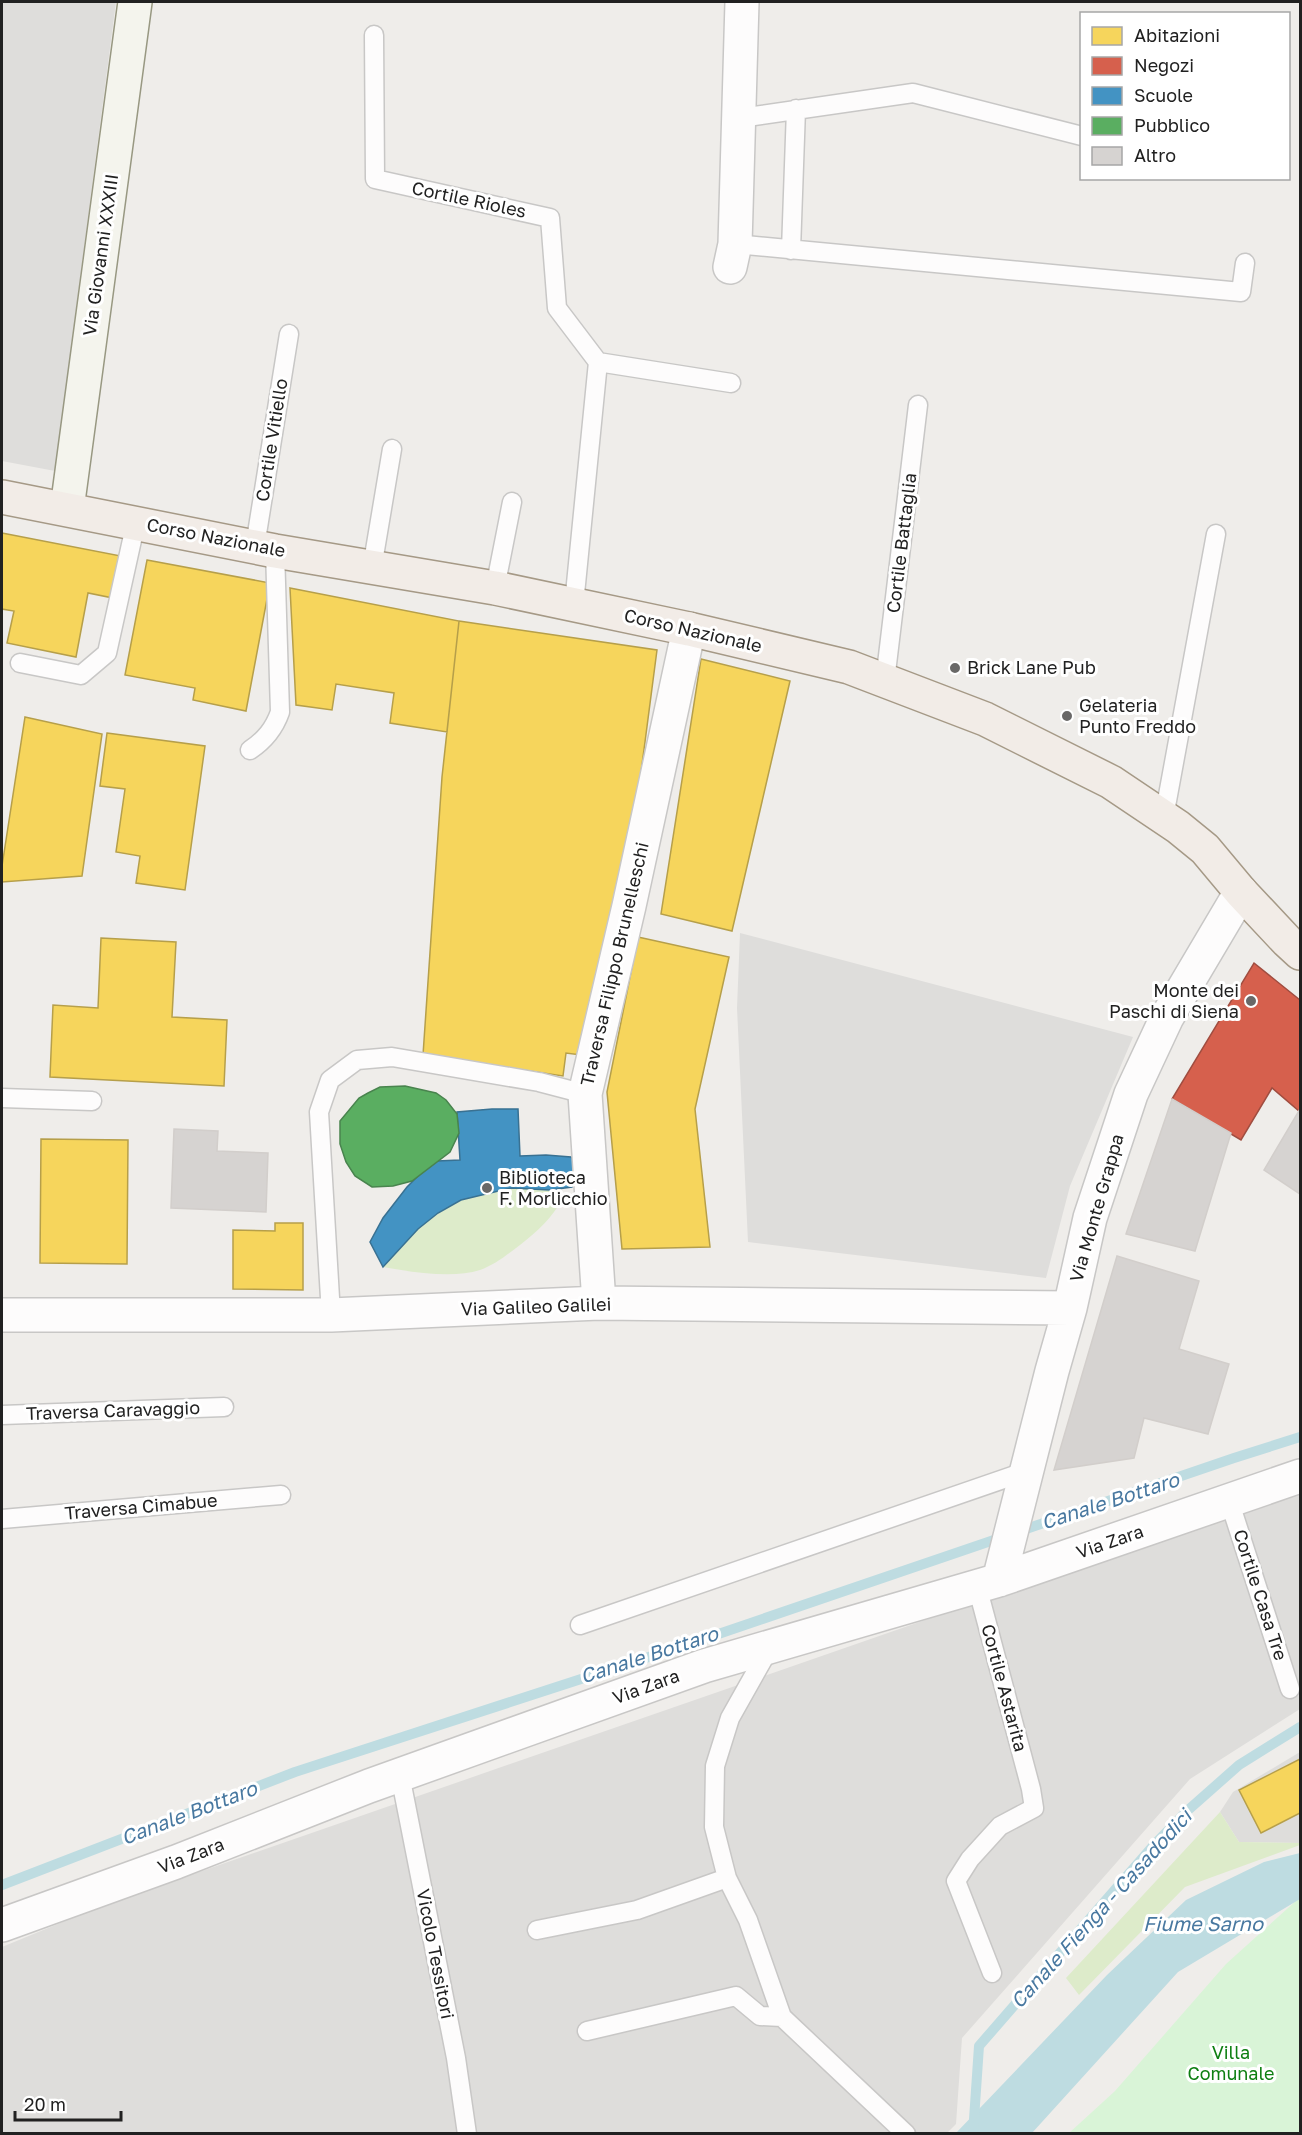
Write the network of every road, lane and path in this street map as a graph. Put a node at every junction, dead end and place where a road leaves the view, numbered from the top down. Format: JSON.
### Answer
{"nodes":[{"id":1,"x":135,"y":2,"type":"edge"},
{"id":2,"x":742,"y":2,"type":"edge"},
{"id":3,"x":374,"y":34,"type":"dead end"},
{"id":4,"x":796,"y":109,"type":"junction"},
{"id":5,"x":740,"y":118,"type":"junction"},
{"id":6,"x":1080,"y":135,"type":"edge"},
{"id":7,"x":791,"y":250,"type":"junction"},
{"id":8,"x":733,"y":255,"type":"joint"},
{"id":9,"x":1245,"y":263,"type":"dead end"},
{"id":10,"x":289,"y":334,"type":"dead end"},
{"id":11,"x":598,"y":362,"type":"junction"},
{"id":12,"x":730,"y":383,"type":"dead end"},
{"id":13,"x":918,"y":405,"type":"dead end"},
{"id":14,"x":392,"y":449,"type":"dead end"},
{"id":15,"x":2,"y":497,"type":"edge"},
{"id":16,"x":512,"y":502,"type":"dead end"},
{"id":17,"x":67,"y":509,"type":"junction"},
{"id":18,"x":136,"y":522,"type":"junction"},
{"id":19,"x":1216,"y":534,"type":"dead end"},
{"id":20,"x":265,"y":548,"type":"junction"},
{"id":21,"x":372,"y":568,"type":"junction"},
{"id":22,"x":495,"y":588,"type":"junction"},
{"id":23,"x":574,"y":604,"type":"junction"},
{"id":24,"x":688,"y":629,"type":"junction"},
{"id":25,"x":20,"y":663,"type":"dead end"},
{"id":26,"x":885,"y":681,"type":"junction"},
{"id":27,"x":250,"y":750,"type":"dead end"},
{"id":28,"x":1164,"y":817,"type":"junction"},
{"id":29,"x":1241,"y":892,"type":"junction"},
{"id":30,"x":1300,"y":953,"type":"edge"},
{"id":31,"x":585,"y":1094,"type":"junction"},
{"id":32,"x":2,"y":1098,"type":"edge"},
{"id":33,"x":92,"y":1101,"type":"dead end"},
{"id":34,"x":599,"y":1304,"type":"junction"},
{"id":35,"x":1070,"y":1308,"type":"junction"},
{"id":36,"x":2,"y":1315,"type":"edge"},
{"id":37,"x":331,"y":1315,"type":"junction"},
{"id":38,"x":224,"y":1407,"type":"dead end"},
{"id":39,"x":2,"y":1415,"type":"edge"},
{"id":40,"x":1027,"y":1470,"type":"junction"},
{"id":41,"x":1300,"y":1476,"type":"edge"},
{"id":42,"x":281,"y":1494,"type":"dead end"},
{"id":43,"x":1229,"y":1500,"type":"junction"},
{"id":44,"x":2,"y":1519,"type":"edge"},
{"id":45,"x":988,"y":1583,"type":"junction"},
{"id":46,"x":580,"y":1625,"type":"dead end"},
{"id":47,"x":771,"y":1647,"type":"junction"},
{"id":48,"x":1290,"y":1689,"type":"dead end"},
{"id":49,"x":400,"y":1775,"type":"junction"},
{"id":50,"x":727,"y":1878,"type":"junction"},
{"id":51,"x":2,"y":1925,"type":"edge"},
{"id":52,"x":537,"y":1930,"type":"dead end"},
{"id":53,"x":992,"y":1973,"type":"dead end"},
{"id":54,"x":782,"y":2017,"type":"junction"},
{"id":55,"x":587,"y":2031,"type":"dead end"},
{"id":56,"x":467,"y":2133,"type":"edge"},
{"id":57,"x":906,"y":2133,"type":"edge"}],
"edges":[{"from":1,"to":17,"type":"main road","name":"Via Giovanni XXXIII"},
{"from":2,"to":5,"type":"street"},
{"from":3,"to":11,"type":"lane","name":"Cortile Rioles"},
{"from":4,"to":5,"type":"lane"},
{"from":4,"to":6,"type":"lane"},
{"from":4,"to":7,"type":"lane"},
{"from":5,"to":8,"type":"street"},
{"from":7,"to":8,"type":"lane"},
{"from":7,"to":9,"type":"lane"},
{"from":10,"to":20,"type":"lane","name":"Cortile Vitiello"},
{"from":11,"to":12,"type":"lane"},
{"from":11,"to":23,"type":"lane"},
{"from":13,"to":26,"type":"lane","name":"Cortile Battaglia"},
{"from":14,"to":21,"type":"lane"},
{"from":15,"to":17,"type":"main road","name":"Corso Nazionale"},
{"from":16,"to":22,"type":"lane"},
{"from":17,"to":18,"type":"main road","name":"Corso Nazionale"},
{"from":18,"to":20,"type":"main road","name":"Corso Nazionale"},
{"from":18,"to":25,"type":"lane"},
{"from":19,"to":28,"type":"lane"},
{"from":20,"to":21,"type":"main road","name":"Corso Nazionale"},
{"from":20,"to":27,"type":"lane","name":"Cortile Vitiello"},
{"from":21,"to":22,"type":"main road","name":"Corso Nazionale"},
{"from":22,"to":23,"type":"main road","name":"Corso Nazionale"},
{"from":23,"to":24,"type":"main road","name":"Corso Nazionale"},
{"from":24,"to":26,"type":"main road","name":"Corso Nazionale"},
{"from":24,"to":31,"type":"street","name":"Traversa Filippo Brunelleschi"},
{"from":26,"to":28,"type":"main road","name":"Corso Nazionale"},
{"from":28,"to":29,"type":"main road","name":"Corso Nazionale"},
{"from":29,"to":30,"type":"main road","name":"Corso Nazionale"},
{"from":29,"to":35,"type":"street","name":"Via Monte Grappa"},
{"from":31,"to":34,"type":"street","name":"Traversa Filippo Brunelleschi"},
{"from":31,"to":37,"type":"lane"},
{"from":32,"to":33,"type":"lane"},
{"from":34,"to":35,"type":"street","name":"Via Galileo Galilei"},
{"from":34,"to":37,"type":"street","name":"Via Galileo Galilei"},
{"from":35,"to":40,"type":"street","name":"Via Monte Grappa"},
{"from":36,"to":37,"type":"street","name":"Via Galileo Galilei"},
{"from":38,"to":39,"type":"lane","name":"Traversa Caravaggio"},
{"from":40,"to":45,"type":"street","name":"Via Monte Grappa"},
{"from":40,"to":46,"type":"lane"},
{"from":41,"to":43,"type":"street","name":"Via Zara"},
{"from":42,"to":44,"type":"lane","name":"Traversa Cimabue"},
{"from":43,"to":45,"type":"street","name":"Via Zara"},
{"from":43,"to":48,"type":"lane","name":"Cortile Casa Tre"},
{"from":45,"to":47,"type":"street","name":"Via Zara"},
{"from":45,"to":53,"type":"lane","name":"Cortile Astarita"},
{"from":47,"to":49,"type":"street","name":"Via Zara"},
{"from":47,"to":50,"type":"lane"},
{"from":49,"to":51,"type":"street","name":"Via Zara"},
{"from":49,"to":56,"type":"lane","name":"Vicolo Tessitori"},
{"from":50,"to":52,"type":"lane"},
{"from":50,"to":54,"type":"lane"},
{"from":54,"to":55,"type":"lane"},
{"from":54,"to":57,"type":"lane"}]}
